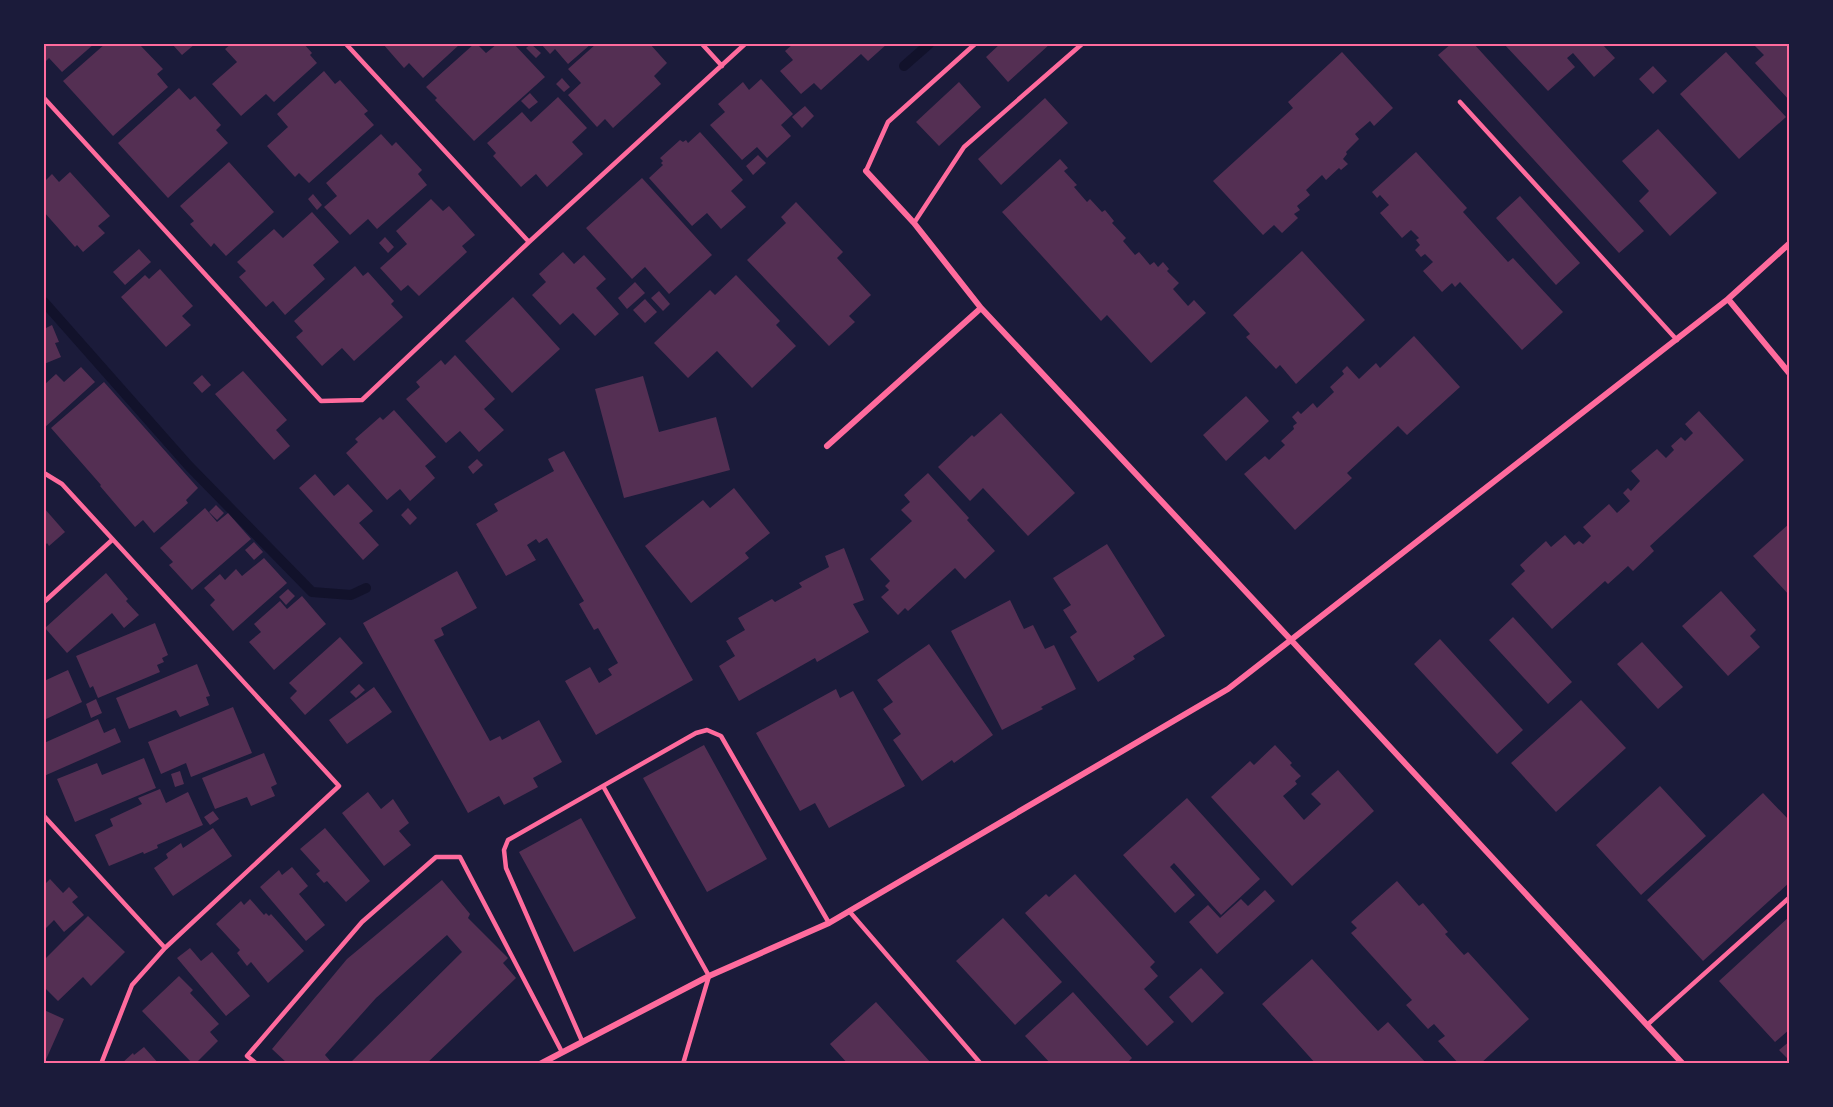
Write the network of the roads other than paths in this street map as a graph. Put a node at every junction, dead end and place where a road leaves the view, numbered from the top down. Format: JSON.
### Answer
{"nodes":[{"id":1,"x":346,"y":44,"type":"edge"},
{"id":2,"x":702,"y":44,"type":"edge"},
{"id":3,"x":746,"y":44,"type":"edge"},
{"id":4,"x":975,"y":44,"type":"edge"},
{"id":5,"x":1082,"y":44,"type":"edge"},
{"id":6,"x":722,"y":66,"type":"junction"},
{"id":7,"x":44,"y":98,"type":"edge"},
{"id":8,"x":1460,"y":102,"type":"dead end"},
{"id":9,"x":866,"y":171,"type":"joint"},
{"id":10,"x":914,"y":223,"type":"junction"},
{"id":11,"x":529,"y":242,"type":"junction"},
{"id":12,"x":1790,"y":243,"type":"edge"},
{"id":13,"x":1728,"y":299,"type":"junction"},
{"id":14,"x":981,"y":308,"type":"junction"},
{"id":15,"x":1677,"y":340,"type":"junction"},
{"id":16,"x":1790,"y":374,"type":"edge"},
{"id":17,"x":827,"y":446,"type":"dead end"},
{"id":18,"x":44,"y":473,"type":"edge"},
{"id":19,"x":112,"y":540,"type":"junction"},
{"id":20,"x":44,"y":603,"type":"edge"},
{"id":21,"x":1291,"y":640,"type":"junction"},
{"id":22,"x":603,"y":786,"type":"junction"},
{"id":23,"x":44,"y":816,"type":"edge"},
{"id":24,"x":1790,"y":897,"type":"edge"},
{"id":25,"x":849,"y":911,"type":"junction"},
{"id":26,"x":829,"y":923,"type":"junction"},
{"id":27,"x":165,"y":948,"type":"junction"},
{"id":28,"x":710,"y":976,"type":"junction"},
{"id":29,"x":1647,"y":1024,"type":"junction"},
{"id":30,"x":582,"y":1041,"type":"junction"},
{"id":31,"x":562,"y":1052,"type":"junction"},
{"id":32,"x":101,"y":1064,"type":"edge"},
{"id":33,"x":256,"y":1064,"type":"edge"},
{"id":34,"x":540,"y":1064,"type":"edge"},
{"id":35,"x":683,"y":1064,"type":"edge"},
{"id":36,"x":981,"y":1064,"type":"edge"},
{"id":37,"x":1683,"y":1064,"type":"edge"}],
"edges":[{"from":1,"to":11,"type":"lane"},
{"from":2,"to":6,"type":"lane"},
{"from":3,"to":6,"type":"lane"},
{"from":4,"to":9,"type":"lane"},
{"from":5,"to":10,"type":"lane"},
{"from":6,"to":11,"type":"lane"},
{"from":7,"to":11,"type":"lane"},
{"from":8,"to":15,"type":"lane"},
{"from":9,"to":10,"type":"street"},
{"from":10,"to":14,"type":"street"},
{"from":12,"to":13,"type":"street"},
{"from":13,"to":15,"type":"street"},
{"from":13,"to":16,"type":"street"},
{"from":14,"to":17,"type":"street"},
{"from":14,"to":21,"type":"street"},
{"from":15,"to":21,"type":"street"},
{"from":18,"to":19,"type":"lane"},
{"from":19,"to":20,"type":"lane"},
{"from":19,"to":27,"type":"lane"},
{"from":21,"to":25,"type":"street"},
{"from":21,"to":29,"type":"street"},
{"from":22,"to":26,"type":"lane"},
{"from":22,"to":28,"type":"lane"},
{"from":22,"to":30,"type":"lane"},
{"from":23,"to":27,"type":"lane"},
{"from":24,"to":29,"type":"lane"},
{"from":25,"to":26,"type":"street"},
{"from":25,"to":36,"type":"lane"},
{"from":26,"to":28,"type":"street"},
{"from":27,"to":32,"type":"lane"},
{"from":28,"to":30,"type":"street"},
{"from":28,"to":35,"type":"lane"},
{"from":29,"to":37,"type":"street"},
{"from":30,"to":31,"type":"street"},
{"from":31,"to":33,"type":"lane"},
{"from":31,"to":34,"type":"street"}]}
